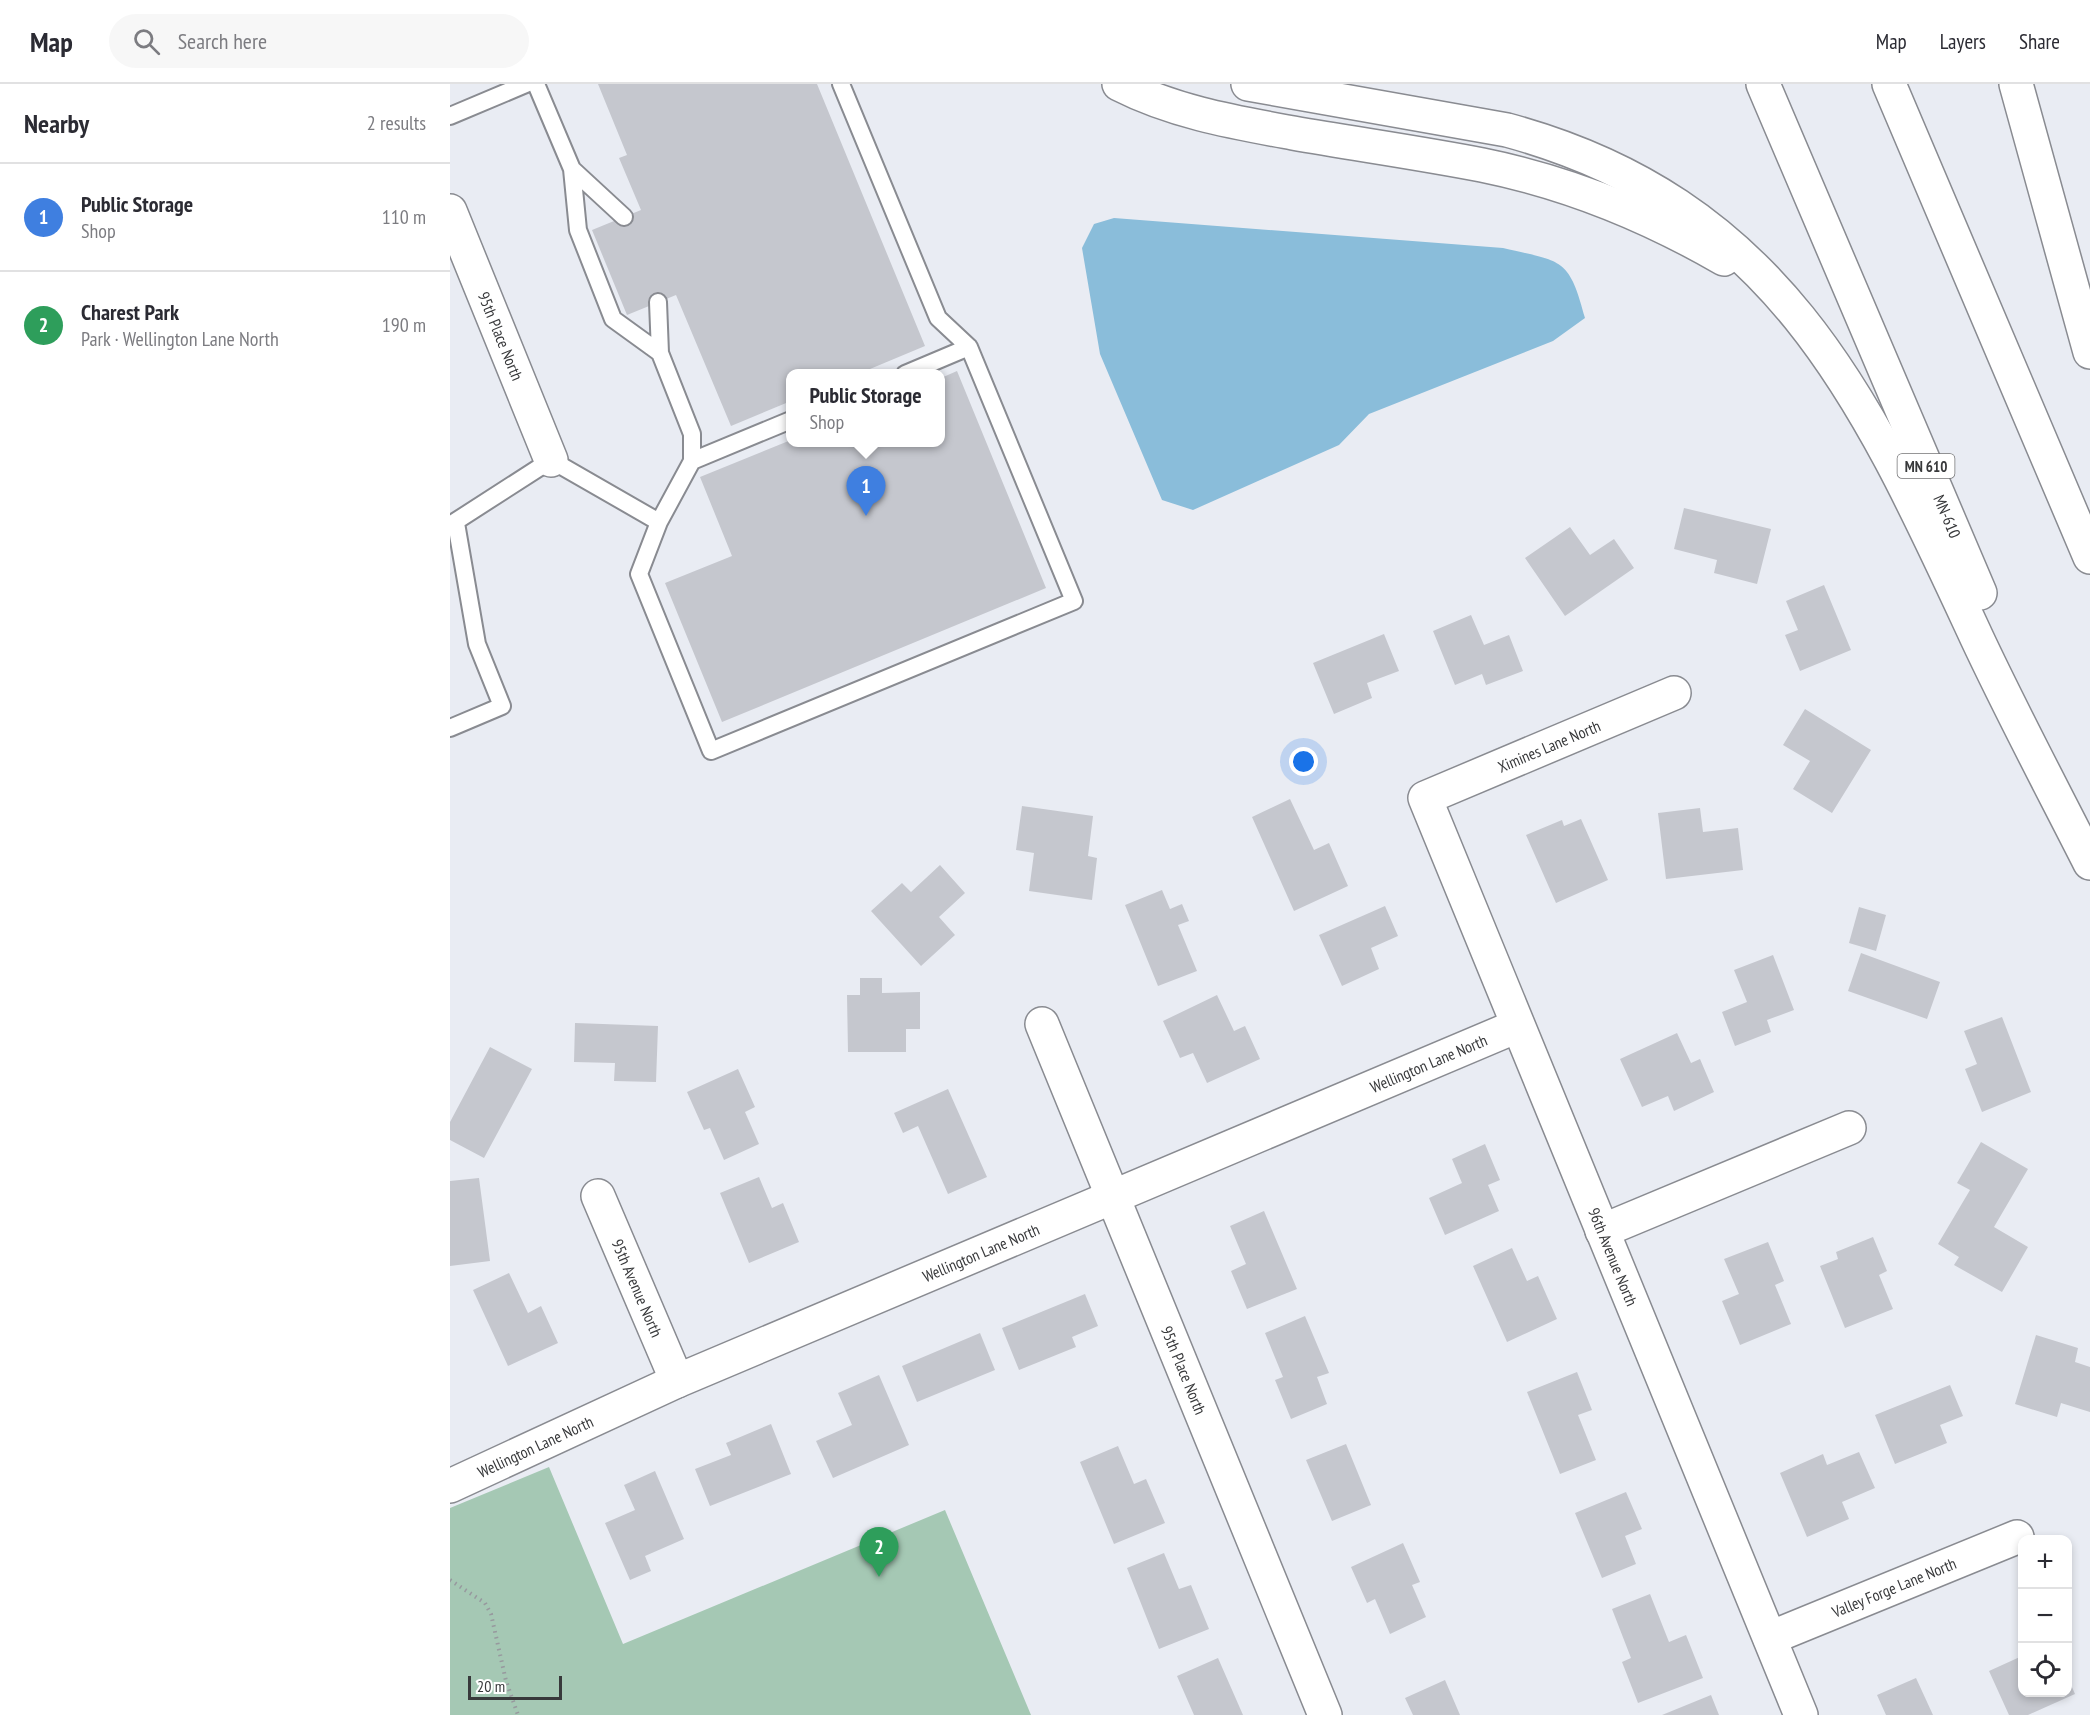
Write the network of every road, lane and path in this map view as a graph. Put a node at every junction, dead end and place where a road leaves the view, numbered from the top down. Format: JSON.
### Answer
{"nodes":[{"id":1,"x":526,"y":84,"type":"edge"},
{"id":2,"x":536,"y":84,"type":"edge"},
{"id":3,"x":841,"y":84,"type":"edge"},
{"id":4,"x":1119,"y":84,"type":"edge"},
{"id":5,"x":1248,"y":84,"type":"edge"},
{"id":6,"x":1763,"y":84,"type":"edge"},
{"id":7,"x":1890,"y":84,"type":"edge"},
{"id":8,"x":2016,"y":84,"type":"edge"},
{"id":9,"x":450,"y":116,"type":"edge"},
{"id":10,"x":572,"y":169,"type":"junction"},
{"id":11,"x":450,"y":211,"type":"edge"},
{"id":12,"x":624,"y":217,"type":"dead end"},
{"id":13,"x":658,"y":302,"type":"dead end"},
{"id":14,"x":1788,"y":302,"type":"junction"},
{"id":15,"x":969,"y":347,"type":"junction"},
{"id":16,"x":2090,"y":352,"type":"edge"},
{"id":17,"x":660,"y":353,"type":"junction"},
{"id":18,"x":917,"y":369,"type":"edge"},
{"id":19,"x":786,"y":422,"type":"edge"},
{"id":20,"x":551,"y":460,"type":"junction"},
{"id":21,"x":692,"y":461,"type":"junction"},
{"id":22,"x":659,"y":522,"type":"junction"},
{"id":23,"x":453,"y":524,"type":"edge"},
{"id":24,"x":2090,"y":556,"type":"edge"},
{"id":25,"x":1674,"y":693,"type":"dead end"},
{"id":26,"x":450,"y":728,"type":"edge"},
{"id":27,"x":1425,"y":798,"type":"joint"},
{"id":28,"x":2090,"y":849,"type":"edge"},
{"id":29,"x":2090,"y":863,"type":"edge"},
{"id":30,"x":1042,"y":1024,"type":"dead end"},
{"id":31,"x":1516,"y":1026,"type":"junction"},
{"id":32,"x":1849,"y":1128,"type":"dead end"},
{"id":33,"x":598,"y":1196,"type":"dead end"},
{"id":34,"x":1112,"y":1197,"type":"junction"},
{"id":35,"x":1602,"y":1231,"type":"junction"},
{"id":36,"x":677,"y":1381,"type":"junction"},
{"id":37,"x":450,"y":1486,"type":"edge"},
{"id":38,"x":2017,"y":1537,"type":"dead end"},
{"id":39,"x":450,"y":1580,"type":"edge"},
{"id":40,"x":1770,"y":1638,"type":"junction"},
{"id":41,"x":518,"y":1715,"type":"edge"},
{"id":42,"x":1325,"y":1715,"type":"edge"},
{"id":43,"x":1801,"y":1715,"type":"edge"}],
"edges":[{"from":1,"to":9,"type":"lane"},
{"from":2,"to":10,"type":"lane"},
{"from":3,"to":15,"type":"lane"},
{"from":4,"to":14,"type":"main road"},
{"from":5,"to":14,"type":"main road"},
{"from":6,"to":28,"type":"main road","name":"MN-610","number":"MN 610"},
{"from":7,"to":24,"type":"main road"},
{"from":8,"to":16,"type":"main road"},
{"from":10,"to":12,"type":"lane"},
{"from":10,"to":17,"type":"lane"},
{"from":11,"to":20,"type":"main road","name":"95th Place North"},
{"from":13,"to":17,"type":"lane"},
{"from":14,"to":29,"type":"main road"},
{"from":15,"to":18,"type":"lane"},
{"from":15,"to":22,"type":"lane"},
{"from":17,"to":21,"type":"lane"},
{"from":19,"to":21,"type":"lane"},
{"from":20,"to":22,"type":"lane"},
{"from":20,"to":23,"type":"lane"},
{"from":21,"to":22,"type":"lane"},
{"from":23,"to":26,"type":"lane"},
{"from":25,"to":27,"type":"main road","name":"Ximines Lane North"},
{"from":27,"to":31,"type":"main road","name":"96th Avenue North"},
{"from":30,"to":34,"type":"main road","name":"95th Place North"},
{"from":31,"to":34,"type":"main road","name":"Wellington Lane North"},
{"from":31,"to":35,"type":"main road","name":"96th Avenue North"},
{"from":32,"to":35,"type":"main road"},
{"from":33,"to":36,"type":"main road","name":"95th Avenue North"},
{"from":34,"to":36,"type":"main road","name":"Wellington Lane North"},
{"from":34,"to":42,"type":"main road","name":"95th Place North"},
{"from":35,"to":40,"type":"main road","name":"96th Avenue North"},
{"from":36,"to":37,"type":"main road","name":"Wellington Lane North"},
{"from":38,"to":40,"type":"main road","name":"Valley Forge Lane North"},
{"from":39,"to":41,"type":"path"},
{"from":40,"to":43,"type":"main road","name":"96th Avenue North"}]}
